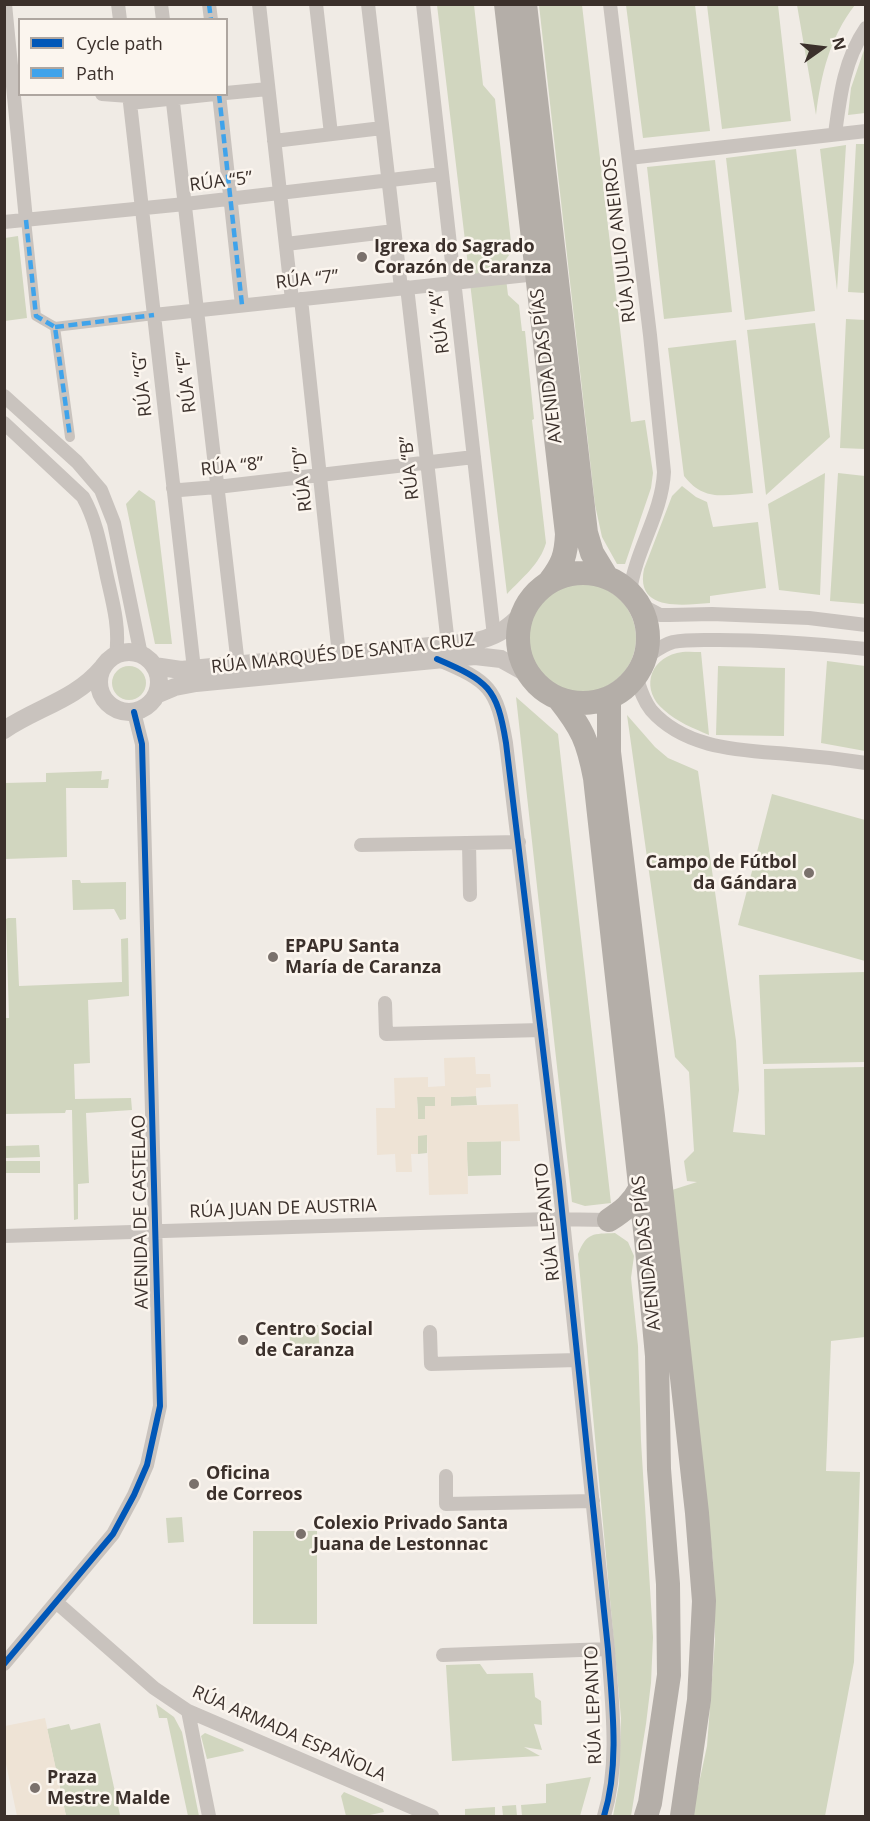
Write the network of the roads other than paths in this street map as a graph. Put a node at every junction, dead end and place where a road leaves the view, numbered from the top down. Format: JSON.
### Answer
{"nodes":[{"id":1,"x":5,"y":4,"type":"edge"},
{"id":2,"x":259,"y":4,"type":"edge"},
{"id":3,"x":316,"y":4,"type":"edge"},
{"id":4,"x":368,"y":4,"type":"edge"},
{"id":5,"x":423,"y":4,"type":"edge"},
{"id":6,"x":506,"y":4,"type":"edge"},
{"id":7,"x":525,"y":4,"type":"edge"},
{"id":8,"x":610,"y":4,"type":"edge"},
{"id":9,"x":866,"y":28,"type":"edge"},
{"id":10,"x":12,"y":88,"type":"edge"},
{"id":11,"x":268,"y":89,"type":"junction"},
{"id":12,"x":228,"y":93,"type":"edge"},
{"id":13,"x":187,"y":96,"type":"edge"},
{"id":14,"x":217,"y":96,"type":"edge"},
{"id":15,"x":172,"y":97,"type":"edge"},
{"id":16,"x":129,"y":98,"type":"edge"},
{"id":17,"x":382,"y":128,"type":"junction"},
{"id":18,"x":866,"y":131,"type":"edge"},
{"id":19,"x":331,"y":134,"type":"junction"},
{"id":20,"x":835,"y":134,"type":"junction"},
{"id":21,"x":274,"y":141,"type":"junction"},
{"id":22,"x":629,"y":158,"type":"junction"},
{"id":23,"x":442,"y":174,"type":"junction"},
{"id":24,"x":388,"y":180,"type":"junction"},
{"id":25,"x":280,"y":193,"type":"junction"},
{"id":26,"x":230,"y":198,"type":"junction"},
{"id":27,"x":185,"y":204,"type":"junction"},
{"id":28,"x":141,"y":209,"type":"junction"},
{"id":29,"x":26,"y":220,"type":"junction"},
{"id":30,"x":4,"y":222,"type":"edge"},
{"id":31,"x":394,"y":231,"type":"junction"},
{"id":32,"x":286,"y":244,"type":"junction"},
{"id":33,"x":537,"y":274,"type":"junction"},
{"id":34,"x":454,"y":282,"type":"junction"},
{"id":35,"x":404,"y":288,"type":"junction"},
{"id":36,"x":297,"y":299,"type":"junction"},
{"id":37,"x":242,"y":305,"type":"junction"},
{"id":38,"x":197,"y":310,"type":"junction"},
{"id":39,"x":154,"y":315,"type":"junction"},
{"id":40,"x":55,"y":327,"type":"junction"},
{"id":41,"x":4,"y":396,"type":"edge"},
{"id":42,"x":4,"y":423,"type":"edge"},
{"id":43,"x":70,"y":437,"type":"dead end"},
{"id":44,"x":474,"y":457,"type":"junction"},
{"id":45,"x":428,"y":462,"type":"junction"},
{"id":46,"x":321,"y":475,"type":"junction"},
{"id":47,"x":218,"y":486,"type":"junction"},
{"id":48,"x":173,"y":488,"type":"junction"},
{"id":49,"x":606,"y":576,"type":"junction"},
{"id":50,"x":550,"y":581,"type":"junction"},
{"id":51,"x":635,"y":598,"type":"junction"},
{"id":52,"x":523,"y":613,"type":"junction"},
{"id":53,"x":866,"y":625,"type":"edge"},
{"id":54,"x":494,"y":636,"type":"junction"},
{"id":55,"x":448,"y":644,"type":"junction"},
{"id":56,"x":866,"y":649,"type":"edge"},
{"id":57,"x":116,"y":655,"type":"junction"},
{"id":58,"x":339,"y":655,"type":"junction"},
{"id":59,"x":437,"y":659,"type":"junction"},
{"id":60,"x":148,"y":661,"type":"junction"},
{"id":61,"x":238,"y":665,"type":"junction"},
{"id":62,"x":640,"y":667,"type":"junction"},
{"id":63,"x":102,"y":669,"type":"junction"},
{"id":64,"x":194,"y":669,"type":"junction"},
{"id":65,"x":528,"y":674,"type":"junction"},
{"id":66,"x":156,"y":695,"type":"junction"},
{"id":67,"x":68,"y":697,"type":"junction"},
{"id":68,"x":609,"y":698,"type":"junction"},
{"id":69,"x":559,"y":699,"type":"junction"},
{"id":70,"x":107,"y":702,"type":"junction"},
{"id":71,"x":134,"y":712,"type":"junction"},
{"id":72,"x":4,"y":730,"type":"edge"},
{"id":73,"x":866,"y":763,"type":"edge"},
{"id":74,"x":519,"y":842,"type":"junction"},
{"id":75,"x":469,"y":843,"type":"junction"},
{"id":76,"x":361,"y":846,"type":"dead end"},
{"id":77,"x":470,"y":896,"type":"dead end"},
{"id":78,"x":385,"y":1003,"type":"dead end"},
{"id":79,"x":541,"y":1030,"type":"junction"},
{"id":80,"x":640,"y":1189,"type":"junction"},
{"id":81,"x":563,"y":1219,"type":"junction"},
{"id":82,"x":609,"y":1220,"type":"junction"},
{"id":83,"x":157,"y":1230,"type":"junction"},
{"id":84,"x":4,"y":1236,"type":"edge"},
{"id":85,"x":646,"y":1239,"type":"junction"},
{"id":86,"x":430,"y":1332,"type":"dead end"},
{"id":87,"x":577,"y":1360,"type":"junction"},
{"id":88,"x":446,"y":1476,"type":"dead end"},
{"id":89,"x":593,"y":1501,"type":"junction"},
{"id":90,"x":56,"y":1602,"type":"junction"},
{"id":91,"x":608,"y":1649,"type":"junction"},
{"id":92,"x":443,"y":1655,"type":"dead end"},
{"id":93,"x":4,"y":1664,"type":"edge"},
{"id":94,"x":188,"y":1711,"type":"junction"},
{"id":95,"x":210,"y":1816,"type":"edge"},
{"id":96,"x":432,"y":1816,"type":"edge"},
{"id":97,"x":603,"y":1816,"type":"edge"},
{"id":98,"x":646,"y":1816,"type":"edge"},
{"id":99,"x":682,"y":1816,"type":"edge"}],
"edges":[{"from":1,"to":10,"type":"street"},
{"from":2,"to":11,"type":"street","name":"RÚA “D”"},
{"from":3,"to":19,"type":"street"},
{"from":4,"to":17,"type":"street","name":"RÚA “B”"},
{"from":5,"to":23,"type":"street","name":"RÚA “A”"},
{"from":6,"to":33,"type":"highway","name":"AVENIDA DAS PÍAS"},
{"from":7,"to":49,"type":"highway","name":"AVENIDA DAS PÍAS"},
{"from":8,"to":22,"type":"street","name":"RÚA JULIO ANEIROS"},
{"from":9,"to":20,"type":"street"},
{"from":10,"to":29,"type":"street"},
{"from":11,"to":12,"type":"street"},
{"from":11,"to":21,"type":"street","name":"RÚA “D”"},
{"from":13,"to":15,"type":"street"},
{"from":14,"to":26,"type":"street"},
{"from":15,"to":16,"type":"street"},
{"from":15,"to":27,"type":"street","name":"RÚA “F”"},
{"from":16,"to":28,"type":"street","name":"RÚA “G”"},
{"from":17,"to":19,"type":"street"},
{"from":17,"to":24,"type":"street","name":"RÚA “B”"},
{"from":18,"to":20,"type":"street"},
{"from":19,"to":21,"type":"street"},
{"from":20,"to":22,"type":"street"},
{"from":21,"to":25,"type":"street","name":"RÚA “D”"},
{"from":22,"to":51,"type":"street","name":"RÚA JULIO ANEIROS"},
{"from":23,"to":24,"type":"street","name":"RÚA “5”"},
{"from":23,"to":34,"type":"street","name":"RÚA “A”"},
{"from":24,"to":25,"type":"street","name":"RÚA “5”"},
{"from":24,"to":31,"type":"street","name":"RÚA “B”"},
{"from":25,"to":26,"type":"street","name":"RÚA “5”"},
{"from":25,"to":32,"type":"street","name":"RÚA “D”"},
{"from":26,"to":27,"type":"street","name":"RÚA “5”"},
{"from":26,"to":37,"type":"street"},
{"from":27,"to":28,"type":"street","name":"RÚA “5”"},
{"from":27,"to":38,"type":"street","name":"RÚA “F”"},
{"from":28,"to":29,"type":"street","name":"RÚA “5”"},
{"from":28,"to":39,"type":"street","name":"RÚA “G”"},
{"from":29,"to":30,"type":"street","name":"RÚA “5”"},
{"from":29,"to":40,"type":"street"},
{"from":31,"to":32,"type":"street"},
{"from":31,"to":35,"type":"street","name":"RÚA “B”"},
{"from":32,"to":36,"type":"street","name":"RÚA “D”"},
{"from":33,"to":34,"type":"street","name":"RÚA “7”"},
{"from":33,"to":50,"type":"highway","name":"AVENIDA DAS PÍAS"},
{"from":34,"to":35,"type":"street","name":"RÚA “7”"},
{"from":34,"to":44,"type":"street","name":"RÚA “A”"},
{"from":35,"to":36,"type":"street","name":"RÚA “7”"},
{"from":35,"to":45,"type":"street","name":"RÚA “B”"},
{"from":36,"to":37,"type":"street","name":"RÚA “7”"},
{"from":36,"to":46,"type":"street","name":"RÚA “D”"},
{"from":37,"to":38,"type":"street","name":"RÚA “7”"},
{"from":38,"to":39,"type":"street","name":"RÚA “7”"},
{"from":38,"to":47,"type":"street","name":"RÚA “F”"},
{"from":39,"to":40,"type":"street"},
{"from":39,"to":48,"type":"street","name":"RÚA “G”"},
{"from":40,"to":43,"type":"street"},
{"from":41,"to":60,"type":"street"},
{"from":42,"to":57,"type":"street"},
{"from":44,"to":45,"type":"street","name":"RÚA “8”"},
{"from":44,"to":54,"type":"street","name":"RÚA “A”"},
{"from":45,"to":46,"type":"street","name":"RÚA “8”"},
{"from":45,"to":55,"type":"street","name":"RÚA “B”"},
{"from":46,"to":47,"type":"street","name":"RÚA “8”"},
{"from":46,"to":58,"type":"street","name":"RÚA “D”"},
{"from":47,"to":48,"type":"street","name":"RÚA “8”"},
{"from":47,"to":61,"type":"street","name":"RÚA “F”"},
{"from":48,"to":64,"type":"street","name":"RÚA “G”"},
{"from":49,"to":50,"type":"highway"},
{"from":49,"to":51,"type":"highway"},
{"from":50,"to":52,"type":"highway"},
{"from":51,"to":53,"type":"street"},
{"from":51,"to":62,"type":"highway"},
{"from":52,"to":54,"type":"street","name":"RÚA MARQUÉS DE SANTA CRUZ"},
{"from":52,"to":65,"type":"highway"},
{"from":54,"to":55,"type":"street","name":"RÚA MARQUÉS DE SANTA CRUZ"},
{"from":55,"to":58,"type":"street","name":"RÚA MARQUÉS DE SANTA CRUZ"},
{"from":56,"to":62,"type":"street"},
{"from":57,"to":60,"type":"street"},
{"from":57,"to":63,"type":"street"},
{"from":58,"to":61,"type":"street","name":"RÚA MARQUÉS DE SANTA CRUZ"},
{"from":59,"to":65,"type":"street","name":"RÚA MARQUÉS DE SANTA CRUZ"},
{"from":59,"to":66,"type":"street","name":"RÚA MARQUÉS DE SANTA CRUZ"},
{"from":59,"to":74,"type":"street","name":"RÚA LEPANTO"},
{"from":60,"to":64,"type":"street","name":"RÚA MARQUÉS DE SANTA CRUZ"},
{"from":60,"to":66,"type":"street"},
{"from":61,"to":64,"type":"street","name":"RÚA MARQUÉS DE SANTA CRUZ"},
{"from":62,"to":68,"type":"highway"},
{"from":62,"to":73,"type":"street"},
{"from":63,"to":67,"type":"street"},
{"from":63,"to":70,"type":"street"},
{"from":65,"to":69,"type":"highway"},
{"from":66,"to":71,"type":"street"},
{"from":67,"to":70,"type":"street"},
{"from":67,"to":72,"type":"street"},
{"from":68,"to":69,"type":"highway"},
{"from":68,"to":99,"type":"highway","name":"AVENIDA DAS PÍAS"},
{"from":69,"to":80,"type":"highway","name":"AVENIDA DAS PÍAS"},
{"from":70,"to":71,"type":"street"},
{"from":71,"to":83,"type":"street","name":"AVENIDA DE CASTELAO"},
{"from":74,"to":75,"type":"street"},
{"from":74,"to":79,"type":"street","name":"RÚA LEPANTO"},
{"from":75,"to":76,"type":"street"},
{"from":75,"to":77,"type":"street"},
{"from":78,"to":79,"type":"street"},
{"from":79,"to":81,"type":"street","name":"RÚA LEPANTO"},
{"from":80,"to":82,"type":"highway"},
{"from":80,"to":85,"type":"highway","name":"AVENIDA DAS PÍAS"},
{"from":81,"to":82,"type":"street","name":"RÚA JUAN DE AUSTRIA"},
{"from":81,"to":83,"type":"street","name":"RÚA JUAN DE AUSTRIA"},
{"from":81,"to":87,"type":"street","name":"RÚA LEPANTO"},
{"from":82,"to":85,"type":"highway"},
{"from":83,"to":84,"type":"street","name":"RÚA JUAN DE AUSTRIA"},
{"from":83,"to":90,"type":"street","name":"AVENIDA DE CASTELAO"},
{"from":85,"to":98,"type":"highway","name":"AVENIDA DAS PÍAS"},
{"from":86,"to":87,"type":"street"},
{"from":87,"to":89,"type":"street","name":"RÚA LEPANTO"},
{"from":88,"to":89,"type":"street"},
{"from":89,"to":91,"type":"street","name":"RÚA LEPANTO"},
{"from":90,"to":93,"type":"street","name":"AVENIDA DE CASTELAO"},
{"from":90,"to":94,"type":"street","name":"RÚA ARMADA ESPAÑOLA"},
{"from":91,"to":92,"type":"street"},
{"from":91,"to":97,"type":"street","name":"RÚA LEPANTO"},
{"from":94,"to":95,"type":"street"},
{"from":94,"to":96,"type":"street","name":"RÚA ARMADA ESPAÑOLA"}]}
